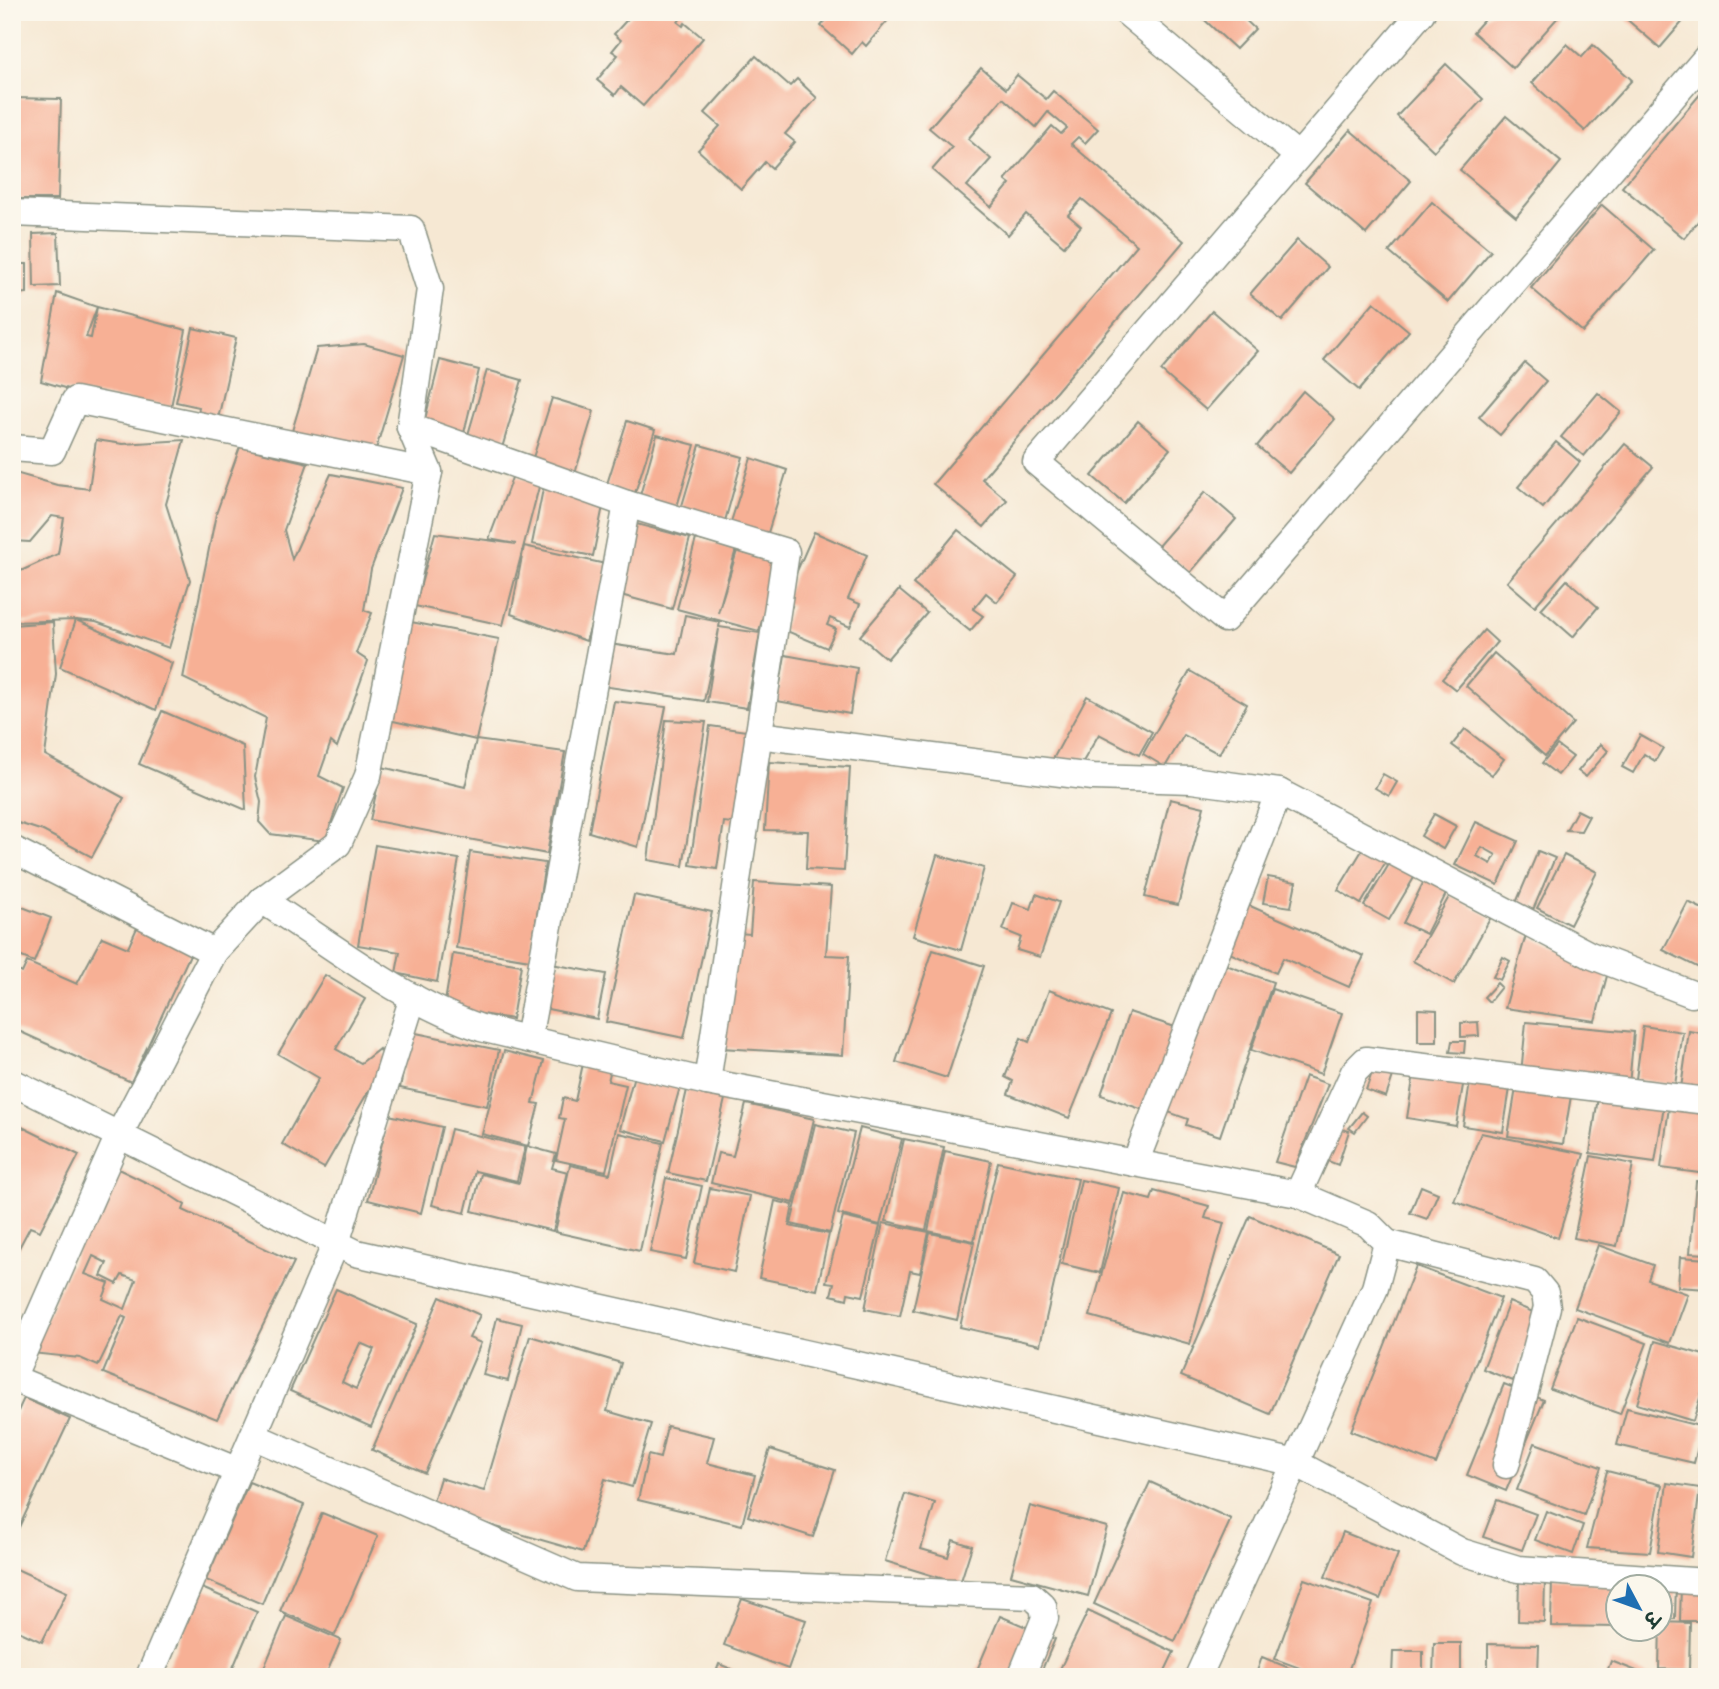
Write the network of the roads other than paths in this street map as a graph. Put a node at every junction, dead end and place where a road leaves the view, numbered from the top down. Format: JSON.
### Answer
{"nodes":[{"id":1,"x":1126,"y":12,"type":"edge"},
{"id":2,"x":1422,"y":12,"type":"edge"},
{"id":3,"x":1707,"y":57,"type":"edge"},
{"id":4,"x":1298,"y":156,"type":"junction"},
{"id":5,"x":12,"y":213,"type":"edge"},
{"id":6,"x":410,"y":427,"type":"junction"},
{"id":7,"x":12,"y":448,"type":"edge"},
{"id":8,"x":429,"y":472,"type":"junction"},
{"id":9,"x":627,"y":504,"type":"junction"},
{"id":10,"x":758,"y":735,"type":"junction"},
{"id":11,"x":1279,"y":792,"type":"junction"},
{"id":12,"x":12,"y":849,"type":"edge"},
{"id":13,"x":262,"y":900,"type":"junction"},
{"id":14,"x":214,"y":952,"type":"junction"},
{"id":15,"x":1692,"y":994,"type":"dead end"},
{"id":16,"x":413,"y":997,"type":"junction"},
{"id":17,"x":528,"y":1039,"type":"junction"},
{"id":18,"x":12,"y":1082,"type":"edge"},
{"id":19,"x":707,"y":1082,"type":"junction"},
{"id":20,"x":1707,"y":1101,"type":"edge"},
{"id":21,"x":119,"y":1135,"type":"junction"},
{"id":22,"x":1135,"y":1163,"type":"junction"},
{"id":23,"x":1298,"y":1194,"type":"junction"},
{"id":24,"x":336,"y":1243,"type":"junction"},
{"id":25,"x":1387,"y":1243,"type":"junction"},
{"id":26,"x":12,"y":1378,"type":"edge"},
{"id":27,"x":253,"y":1436,"type":"junction"},
{"id":28,"x":1296,"y":1463,"type":"junction"},
{"id":29,"x":1506,"y":1465,"type":"dead end"},
{"id":30,"x":238,"y":1471,"type":"junction"},
{"id":31,"x":1707,"y":1582,"type":"edge"},
{"id":32,"x":149,"y":1677,"type":"edge"},
{"id":33,"x":1021,"y":1677,"type":"edge"},
{"id":34,"x":1198,"y":1677,"type":"edge"}],
"edges":[{"from":1,"to":4,"type":"street"},
{"from":2,"to":4,"type":"street"},
{"from":3,"to":4,"type":"street"},
{"from":5,"to":6,"type":"street"},
{"from":6,"to":8,"type":"street"},
{"from":6,"to":9,"type":"street"},
{"from":7,"to":8,"type":"street"},
{"from":8,"to":13,"type":"street"},
{"from":9,"to":10,"type":"street"},
{"from":9,"to":17,"type":"street"},
{"from":10,"to":11,"type":"street"},
{"from":10,"to":19,"type":"street"},
{"from":11,"to":15,"type":"street"},
{"from":11,"to":22,"type":"street"},
{"from":12,"to":14,"type":"street"},
{"from":13,"to":14,"type":"street"},
{"from":13,"to":16,"type":"street"},
{"from":14,"to":21,"type":"street"},
{"from":16,"to":17,"type":"street"},
{"from":16,"to":24,"type":"street"},
{"from":17,"to":19,"type":"street"},
{"from":18,"to":21,"type":"street"},
{"from":19,"to":22,"type":"street"},
{"from":20,"to":23,"type":"street"},
{"from":21,"to":24,"type":"street"},
{"from":21,"to":26,"type":"street"},
{"from":22,"to":23,"type":"street"},
{"from":23,"to":25,"type":"street"},
{"from":24,"to":27,"type":"street"},
{"from":24,"to":28,"type":"street"},
{"from":25,"to":28,"type":"street"},
{"from":25,"to":29,"type":"street"},
{"from":26,"to":30,"type":"street"},
{"from":27,"to":30,"type":"street"},
{"from":27,"to":33,"type":"street"},
{"from":28,"to":31,"type":"street"},
{"from":28,"to":34,"type":"street"},
{"from":30,"to":32,"type":"street"}]}
